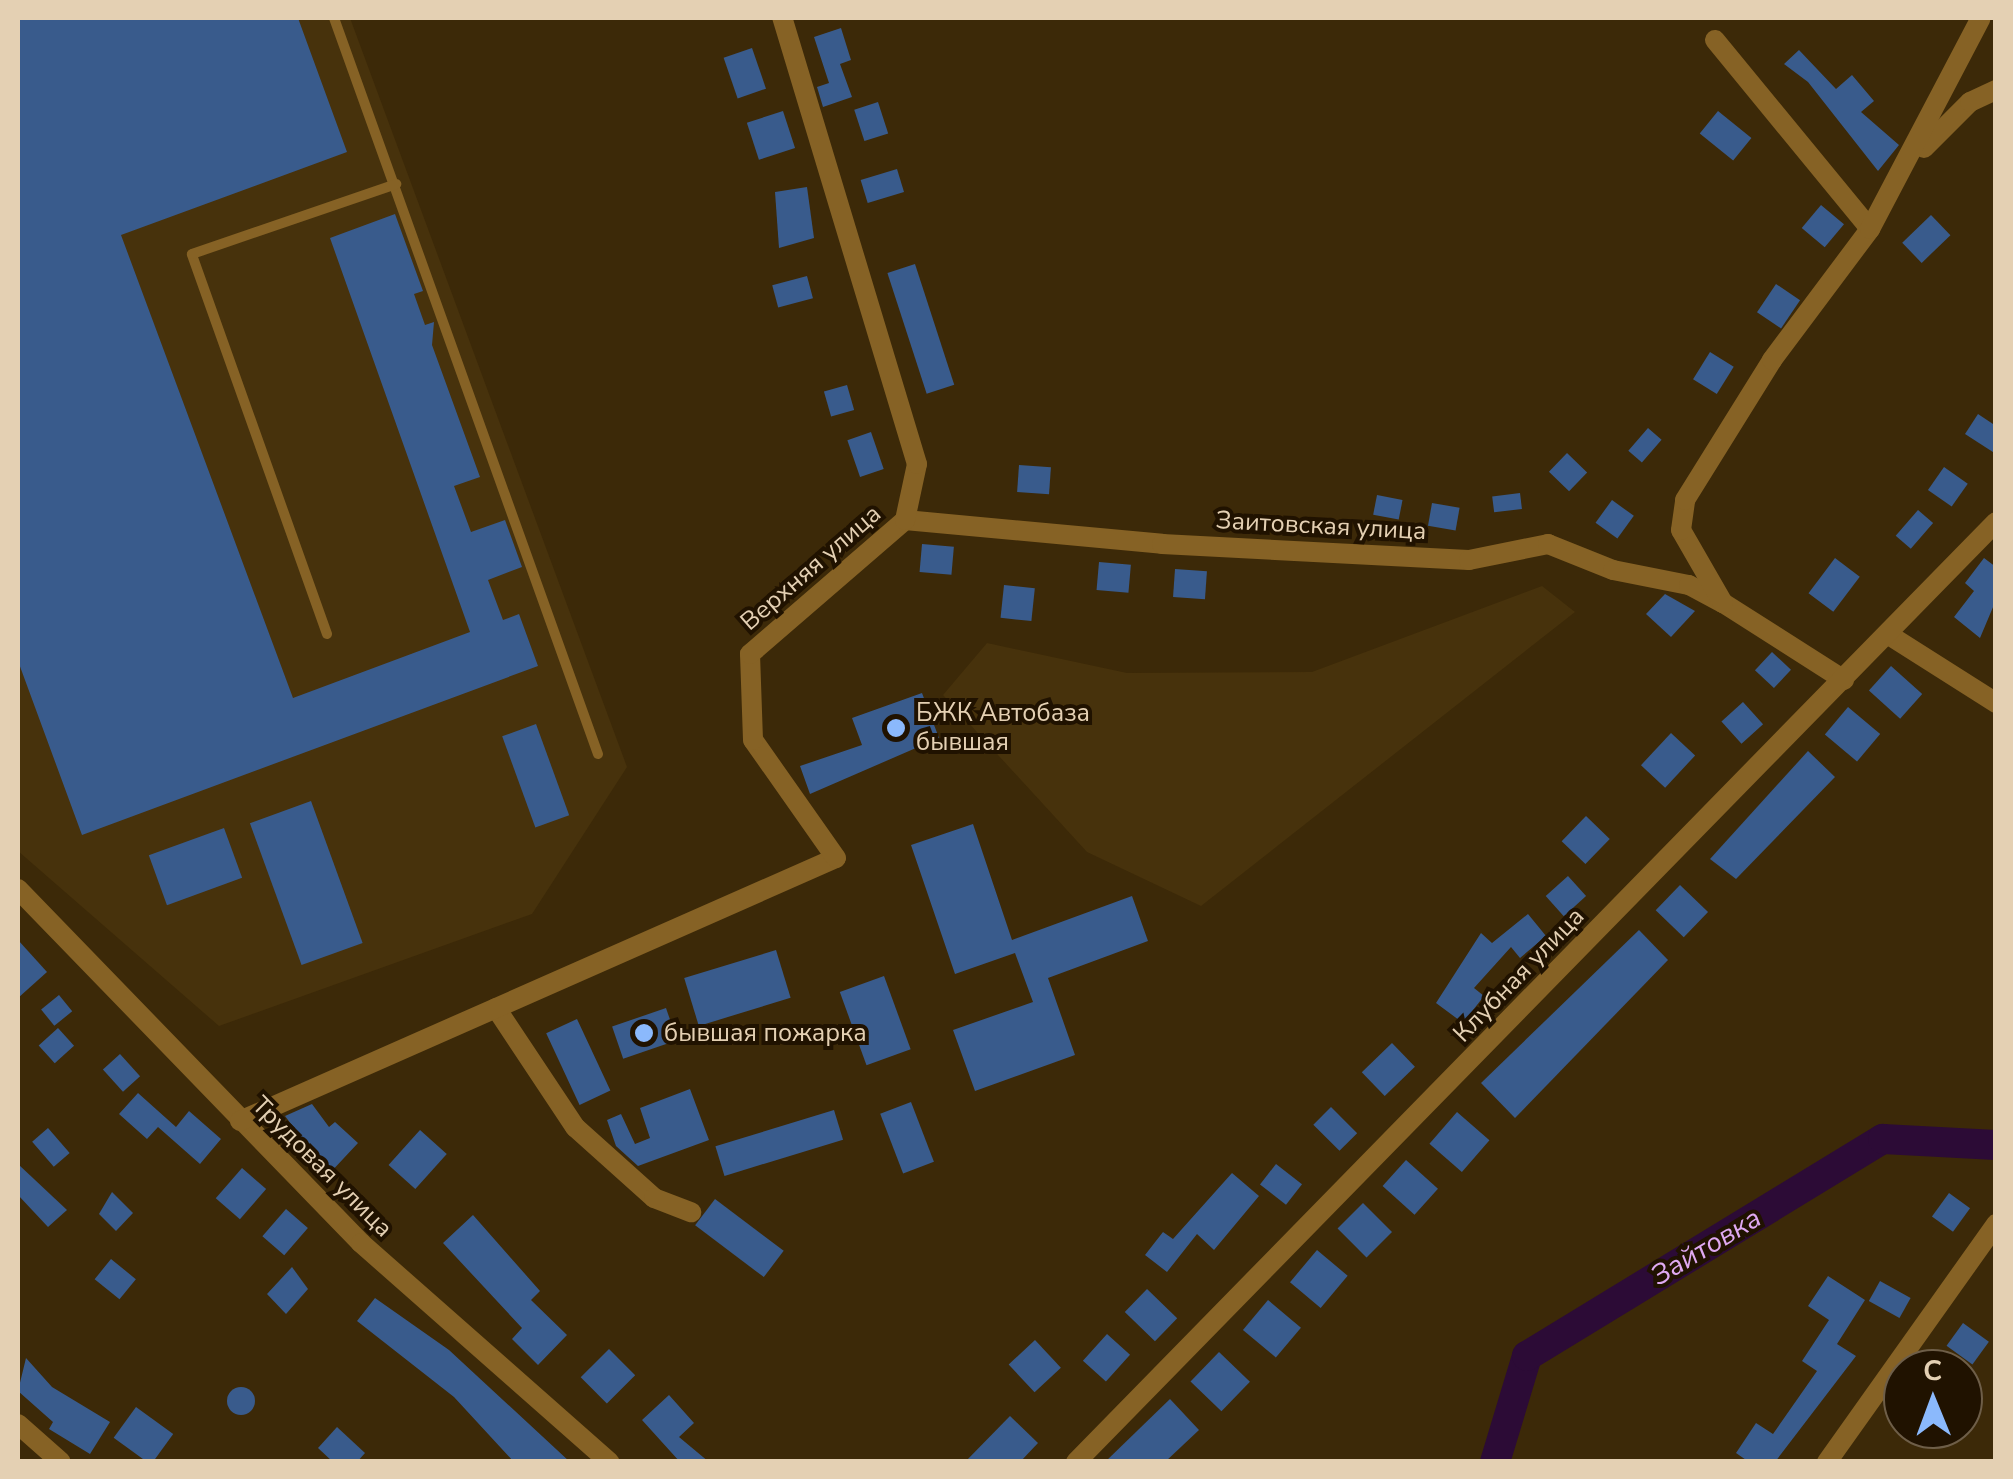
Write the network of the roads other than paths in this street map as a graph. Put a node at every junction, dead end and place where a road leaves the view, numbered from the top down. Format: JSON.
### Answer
{"nodes":[{"id":1,"x":334,"y":18,"type":"edge"},
{"id":2,"x":782,"y":18,"type":"edge"},
{"id":3,"x":1981,"y":18,"type":"edge"},
{"id":4,"x":1714,"y":40,"type":"dead end"},
{"id":5,"x":1996,"y":90,"type":"edge"},
{"id":6,"x":1913,"y":159,"type":"junction"},
{"id":7,"x":396,"y":184,"type":"junction"},
{"id":8,"x":1870,"y":229,"type":"junction"},
{"id":9,"x":905,"y":520,"type":"junction"},
{"id":10,"x":1996,"y":522,"type":"edge"},
{"id":11,"x":1723,"y":603,"type":"junction"},
{"id":12,"x":326,"y":634,"type":"dead end"},
{"id":13,"x":1889,"y":635,"type":"junction"},
{"id":14,"x":1844,"y":680,"type":"junction"},
{"id":15,"x":1996,"y":703,"type":"edge"},
{"id":16,"x":598,"y":754,"type":"dead end"},
{"id":17,"x":18,"y":890,"type":"edge"},
{"id":18,"x":496,"y":1008,"type":"junction"},
{"id":19,"x":240,"y":1122,"type":"junction"},
{"id":20,"x":691,"y":1212,"type":"dead end"},
{"id":21,"x":1996,"y":1224,"type":"edge"},
{"id":22,"x":18,"y":1424,"type":"edge"},
{"id":23,"x":61,"y":1462,"type":"edge"},
{"id":24,"x":610,"y":1462,"type":"edge"},
{"id":25,"x":1076,"y":1462,"type":"edge"},
{"id":26,"x":1826,"y":1462,"type":"edge"}],
"edges":[{"from":1,"to":7,"type":"lane"},
{"from":2,"to":9,"type":"street","name":"Верхняя улица"},
{"from":3,"to":6,"type":"street","name":"Заитовская улица"},
{"from":4,"to":8,"type":"street"},
{"from":5,"to":6,"type":"street"},
{"from":6,"to":8,"type":"street","name":"Заитовская улица"},
{"from":7,"to":12,"type":"lane"},
{"from":7,"to":16,"type":"lane"},
{"from":8,"to":11,"type":"street","name":"Заитовская улица"},
{"from":9,"to":11,"type":"street","name":"Заитовская улица"},
{"from":9,"to":18,"type":"street","name":"Верхняя улица"},
{"from":10,"to":13,"type":"street","name":"Клубная улица"},
{"from":11,"to":14,"type":"street","name":"Заитовская улица"},
{"from":13,"to":14,"type":"street","name":"Клубная улица"},
{"from":13,"to":15,"type":"street"},
{"from":14,"to":25,"type":"street","name":"Клубная улица"},
{"from":17,"to":19,"type":"street","name":"Трудовая улица"},
{"from":18,"to":19,"type":"street","name":"Верхняя улица"},
{"from":18,"to":20,"type":"street"},
{"from":19,"to":24,"type":"street","name":"Трудовая улица"},
{"from":21,"to":26,"type":"street"},
{"from":22,"to":23,"type":"street"}]}
